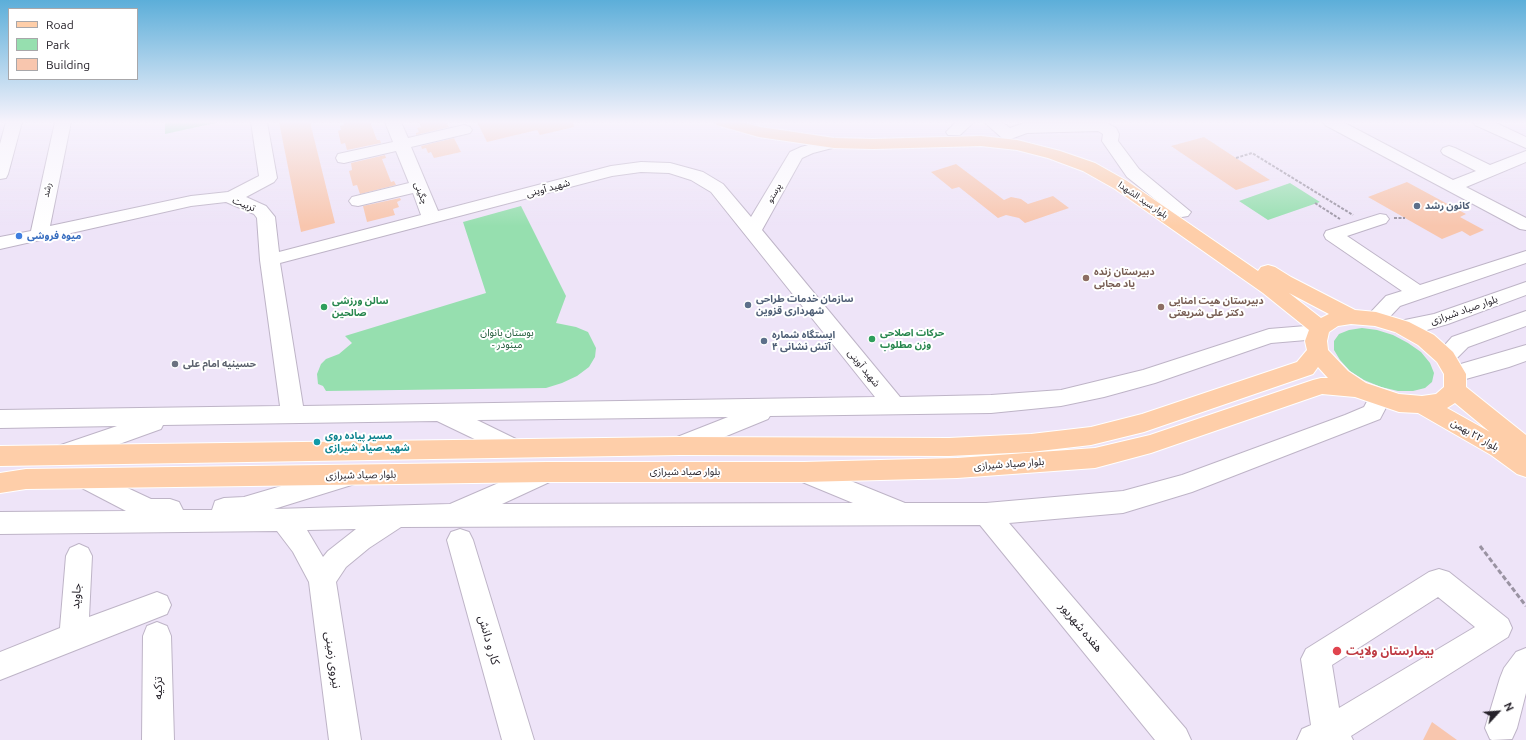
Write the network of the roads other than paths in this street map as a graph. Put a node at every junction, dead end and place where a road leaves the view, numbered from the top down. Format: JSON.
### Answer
{"nodes":[{"id":1,"x":5,"y":157,"type":"edge"},
{"id":2,"x":56,"y":157,"type":"edge"},
{"id":3,"x":265,"y":157,"type":"edge"},
{"id":4,"x":350,"y":157,"type":"edge"},
{"id":5,"x":407,"y":157,"type":"edge"},
{"id":6,"x":795,"y":157,"type":"edge"},
{"id":7,"x":1061,"y":157,"type":"edge"},
{"id":8,"x":1087,"y":157,"type":"edge"},
{"id":9,"x":1121,"y":157,"type":"edge"},
{"id":10,"x":1397,"y":157,"type":"edge"},
{"id":11,"x":1460,"y":157,"type":"edge"},
{"id":12,"x":1525,"y":157,"type":"edge"},
{"id":13,"x":344,"y":158,"type":"dead end"},
{"id":14,"x":1490,"y":171,"type":"junction"},
{"id":15,"x":0,"y":174,"type":"edge"},
{"id":16,"x":419,"y":186,"type":"junction"},
{"id":17,"x":1453,"y":186,"type":"junction"},
{"id":18,"x":231,"y":198,"type":"junction"},
{"id":19,"x":358,"y":201,"type":"dead end"},
{"id":20,"x":1182,"y":212,"type":"junction"},
{"id":21,"x":432,"y":219,"type":"junction"},
{"id":22,"x":1367,"y":224,"type":"road end"},
{"id":23,"x":1526,"y":225,"type":"edge"},
{"id":24,"x":752,"y":231,"type":"junction"},
{"id":25,"x":39,"y":234,"type":"junction"},
{"id":26,"x":0,"y":244,"type":"edge"},
{"id":27,"x":1526,"y":257,"type":"edge"},
{"id":28,"x":270,"y":260,"type":"junction"},
{"id":29,"x":1526,"y":288,"type":"edge"},
{"id":30,"x":1418,"y":293,"type":"junction"},
{"id":31,"x":1351,"y":316,"type":"junction"},
{"id":32,"x":1526,"y":318,"type":"edge"},
{"id":33,"x":1376,"y":319,"type":"junction"},
{"id":34,"x":1402,"y":327,"type":"junction"},
{"id":35,"x":1318,"y":337,"type":"junction"},
{"id":36,"x":1526,"y":353,"type":"edge"},
{"id":37,"x":1452,"y":373,"type":"junction"},
{"id":38,"x":1369,"y":393,"type":"junction"},
{"id":39,"x":894,"y":405,"type":"junction"},
{"id":40,"x":1422,"y":405,"type":"junction"},
{"id":41,"x":771,"y":409,"type":"junction"},
{"id":42,"x":439,"y":412,"type":"junction"},
{"id":43,"x":293,"y":415,"type":"junction"},
{"id":44,"x":171,"y":416,"type":"junction"},
{"id":45,"x":0,"y":419,"type":"edge"},
{"id":46,"x":680,"y":446,"type":"junction"},
{"id":47,"x":512,"y":448,"type":"junction"},
{"id":48,"x":1526,"y":448,"type":"edge"},
{"id":49,"x":60,"y":455,"type":"junction"},
{"id":50,"x":0,"y":456,"type":"edge"},
{"id":51,"x":1526,"y":467,"type":"edge"},
{"id":52,"x":547,"y":472,"type":"junction"},
{"id":53,"x":804,"y":472,"type":"junction"},
{"id":54,"x":350,"y":476,"type":"junction"},
{"id":55,"x":87,"y":479,"type":"junction"},
{"id":56,"x":0,"y":483,"type":"edge"},
{"id":57,"x":903,"y":514,"type":"junction"},
{"id":58,"x":986,"y":514,"type":"junction"},
{"id":59,"x":394,"y":518,"type":"junction"},
{"id":60,"x":284,"y":520,"type":"junction"},
{"id":61,"x":0,"y":523,"type":"edge"},
{"id":62,"x":456,"y":527,"type":"junction"},
{"id":63,"x":79,"y":556,"type":"dead end"},
{"id":64,"x":322,"y":580,"type":"junction"},
{"id":65,"x":157,"y":605,"type":"dead end"},
{"id":66,"x":74,"y":636,"type":"junction"},
{"id":67,"x":157,"y":636,"type":"dead end"},
{"id":68,"x":1526,"y":662,"type":"edge"},
{"id":69,"x":0,"y":666,"type":"edge"},
{"id":70,"x":1501,"y":728,"type":"dead end"},
{"id":71,"x":1326,"y":738,"type":"edge"},
{"id":72,"x":158,"y":740,"type":"edge"},
{"id":73,"x":345,"y":740,"type":"edge"},
{"id":74,"x":518,"y":740,"type":"edge"},
{"id":75,"x":1175,"y":740,"type":"edge"}],
"edges":[{"from":1,"to":15,"type":"street"},
{"from":2,"to":25,"type":"street","name":"رشد"},
{"from":3,"to":18,"type":"street"},
{"from":4,"to":13,"type":"street"},
{"from":5,"to":16,"type":"street","name":"چگینی"},
{"from":6,"to":24,"type":"street","name":"پرستو"},
{"from":7,"to":35,"type":"main road","name":"بلوار سید الشهدا"},
{"from":8,"to":20,"type":"main road","name":"بلوار سید الشهدا"},
{"from":9,"to":20,"type":"street"},
{"from":10,"to":17,"type":"street"},
{"from":11,"to":14,"type":"street"},
{"from":12,"to":14,"type":"street"},
{"from":14,"to":17,"type":"street"},
{"from":16,"to":19,"type":"street"},
{"from":16,"to":21,"type":"street","name":"چگینی"},
{"from":17,"to":23,"type":"street"},
{"from":18,"to":25,"type":"street","name":"تربیت"},
{"from":18,"to":28,"type":"street","name":"تربیت"},
{"from":20,"to":31,"type":"main road","name":"بلوار سید الشهدا"},
{"from":21,"to":24,"type":"street","name":"شهید آوینی"},
{"from":21,"to":28,"type":"street","name":"شهید آوینی"},
{"from":22,"to":30,"type":"street"},
{"from":24,"to":39,"type":"street","name":"شهید آوینی"},
{"from":25,"to":26,"type":"street","name":"تربیت"},
{"from":27,"to":30,"type":"street"},
{"from":28,"to":43,"type":"street","name":"تربیت"},
{"from":29,"to":34,"type":"street","name":"بلوار صیاد شیرازی"},
{"from":30,"to":33,"type":"street"},
{"from":31,"to":33,"type":"main road","name":"بلوار ۲۲ بهمن"},
{"from":31,"to":35,"type":"main road"},
{"from":32,"to":37,"type":"street"},
{"from":33,"to":34,"type":"main road","name":"بلوار ۲۲ بهمن"},
{"from":34,"to":37,"type":"main road","name":"بلوار ۲۲ بهمن"},
{"from":35,"to":38,"type":"main road","name":"بلوار سید الشهدا"},
{"from":35,"to":39,"type":"street"},
{"from":35,"to":46,"type":"main road","name":"بلوار صیاد شیرازی"},
{"from":36,"to":37,"type":"street"},
{"from":37,"to":40,"type":"main road"},
{"from":37,"to":48,"type":"main road","name":"بلوار ۲۲ بهمن"},
{"from":38,"to":40,"type":"main road"},
{"from":38,"to":53,"type":"main road","name":"بلوار صیاد شیرازی"},
{"from":38,"to":58,"type":"street"},
{"from":39,"to":41,"type":"street"},
{"from":40,"to":51,"type":"main road","name":"بلوار ۲۲ بهمن"},
{"from":41,"to":42,"type":"street"},
{"from":41,"to":46,"type":"street"},
{"from":42,"to":43,"type":"street"},
{"from":42,"to":47,"type":"street"},
{"from":43,"to":44,"type":"street"},
{"from":44,"to":45,"type":"street"},
{"from":44,"to":49,"type":"street"},
{"from":46,"to":47,"type":"main road","name":"بلوار صیاد شیرازی"},
{"from":47,"to":49,"type":"main road","name":"بلوار صیاد شیرازی"},
{"from":49,"to":50,"type":"main road","name":"بلوار صیاد شیرازی"},
{"from":52,"to":53,"type":"main road","name":"بلوار صیاد شیرازی"},
{"from":52,"to":54,"type":"main road","name":"بلوار صیاد شیرازی"},
{"from":52,"to":62,"type":"street"},
{"from":53,"to":57,"type":"street"},
{"from":54,"to":55,"type":"main road","name":"بلوار صیاد شیرازی"},
{"from":54,"to":55,"type":"street"},
{"from":55,"to":56,"type":"main road","name":"بلوار صیاد شیرازی"},
{"from":57,"to":58,"type":"street"},
{"from":57,"to":62,"type":"street"},
{"from":58,"to":75,"type":"street","name":"هفده شهریور"},
{"from":59,"to":60,"type":"street"},
{"from":59,"to":62,"type":"street"},
{"from":59,"to":64,"type":"street"},
{"from":60,"to":61,"type":"street"},
{"from":60,"to":64,"type":"street","name":"نیروی زمینی"},
{"from":62,"to":74,"type":"street","name":"کار و دانش"},
{"from":63,"to":66,"type":"street","name":"جاوید"},
{"from":64,"to":73,"type":"street","name":"نیروی زمینی"},
{"from":65,"to":66,"type":"street"},
{"from":66,"to":69,"type":"street"},
{"from":67,"to":72,"type":"street","name":"تزکیه"},
{"from":68,"to":70,"type":"street"},
{"from":71,"to":71,"type":"street"}]}
